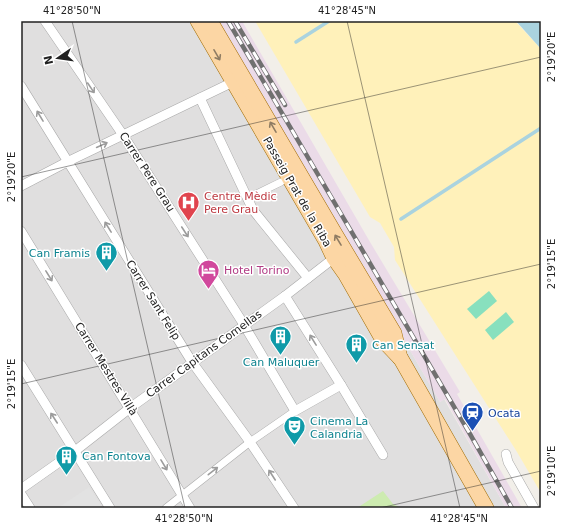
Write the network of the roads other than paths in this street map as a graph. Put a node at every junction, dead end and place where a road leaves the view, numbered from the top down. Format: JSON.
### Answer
{"nodes":[{"id":1,"x":45,"y":21,"type":"edge"},
{"id":2,"x":198,"y":21,"type":"edge"},
{"id":3,"x":210,"y":21,"type":"edge"},
{"id":4,"x":233,"y":82,"type":"junction"},
{"id":5,"x":21,"y":86,"type":"edge"},
{"id":6,"x":200,"y":98,"type":"junction"},
{"id":7,"x":123,"y":135,"type":"junction"},
{"id":8,"x":67,"y":162,"type":"junction"},
{"id":9,"x":281,"y":182,"type":"dead end"},
{"id":10,"x":21,"y":186,"type":"edge"},
{"id":11,"x":248,"y":198,"type":"junction"},
{"id":12,"x":21,"y":231,"type":"edge"},
{"id":13,"x":334,"y":258,"type":"junction"},
{"id":14,"x":308,"y":278,"type":"junction"},
{"id":15,"x":285,"y":296,"type":"junction"},
{"id":16,"x":244,"y":325,"type":"junction"},
{"id":17,"x":394,"y":333,"type":"junction"},
{"id":18,"x":401,"y":359,"type":"junction"},
{"id":19,"x":192,"y":362,"type":"junction"},
{"id":20,"x":21,"y":365,"type":"edge"},
{"id":21,"x":341,"y":385,"type":"junction"},
{"id":22,"x":130,"y":408,"type":"junction"},
{"id":23,"x":295,"y":411,"type":"junction"},
{"id":24,"x":250,"y":442,"type":"junction"},
{"id":25,"x":75,"y":451,"type":"junction"},
{"id":26,"x":506,"y":454,"type":"dead end"},
{"id":27,"x":383,"y":455,"type":"dead end"},
{"id":28,"x":21,"y":489,"type":"edge"},
{"id":29,"x":21,"y":494,"type":"edge"},
{"id":30,"x":182,"y":495,"type":"junction"},
{"id":31,"x":299,"y":507,"type":"edge"},
{"id":32,"x":30,"y":508,"type":"edge"},
{"id":33,"x":110,"y":508,"type":"edge"},
{"id":34,"x":166,"y":508,"type":"edge"},
{"id":35,"x":190,"y":508,"type":"edge"},
{"id":36,"x":486,"y":508,"type":"edge"},
{"id":37,"x":534,"y":508,"type":"edge"}],
"edges":[{"from":1,"to":7,"type":"street","name":"Carrer Pere Grau","one_way":true},
{"from":2,"to":4,"type":"main road","name":"Passeig Prat de la Riba","one_way":true},
{"from":17,"to":3,"type":"main road","one_way":true},
{"from":4,"to":6,"type":"street"},
{"from":4,"to":13,"type":"main road","name":"Passeig Prat de la Riba"},
{"from":8,"to":5,"type":"street","name":"Carrer Sant Felip","one_way":true},
{"from":6,"to":7,"type":"street"},
{"from":6,"to":11,"type":"street"},
{"from":8,"to":7,"type":"street","one_way":true},
{"from":7,"to":16,"type":"street","name":"Carrer Pere Grau","one_way":true},
{"from":8,"to":10,"type":"street"},
{"from":19,"to":8,"type":"street","name":"Carrer Sant Felip","one_way":true},
{"from":9,"to":11,"type":"street"},
{"from":11,"to":14,"type":"street"},
{"from":12,"to":22,"type":"street","name":"Carrer Mestres Villà","one_way":true},
{"from":13,"to":14,"type":"street","name":"Carrer Capitans Comellas"},
{"from":13,"to":17,"type":"main road"},
{"from":13,"to":18,"type":"main road","name":"Passeig Prat de la Riba"},
{"from":14,"to":15,"type":"street","name":"Carrer Capitans Comellas"},
{"from":15,"to":16,"type":"street","name":"Carrer Capitans Comellas"},
{"from":21,"to":15,"type":"street","one_way":true},
{"from":16,"to":19,"type":"street","name":"Carrer Capitans Comellas"},
{"from":16,"to":23,"type":"street","name":"Carrer Pere Grau"},
{"from":17,"to":18,"type":"main road"},
{"from":18,"to":36,"type":"main road"},
{"from":19,"to":22,"type":"street","name":"Carrer Capitans Comellas"},
{"from":19,"to":24,"type":"street","name":"Carrer Sant Felip"},
{"from":25,"to":20,"type":"street","one_way":true},
{"from":21,"to":23,"type":"street"},
{"from":21,"to":27,"type":"street"},
{"from":22,"to":25,"type":"street","name":"Carrer Capitans Comellas"},
{"from":22,"to":30,"type":"street","name":"Carrer Mestres Villà","one_way":true},
{"from":23,"to":24,"type":"street"},
{"from":30,"to":24,"type":"street","one_way":true},
{"from":31,"to":24,"type":"street","name":"Carrer Sant Felip","one_way":true},
{"from":25,"to":28,"type":"street","name":"Carrer Capitans Comellas"},
{"from":25,"to":33,"type":"street"},
{"from":26,"to":37,"type":"street"},
{"from":29,"to":32,"type":"street"},
{"from":30,"to":34,"type":"street"},
{"from":30,"to":35,"type":"street","name":"Carrer Mestres Villà"}]}
